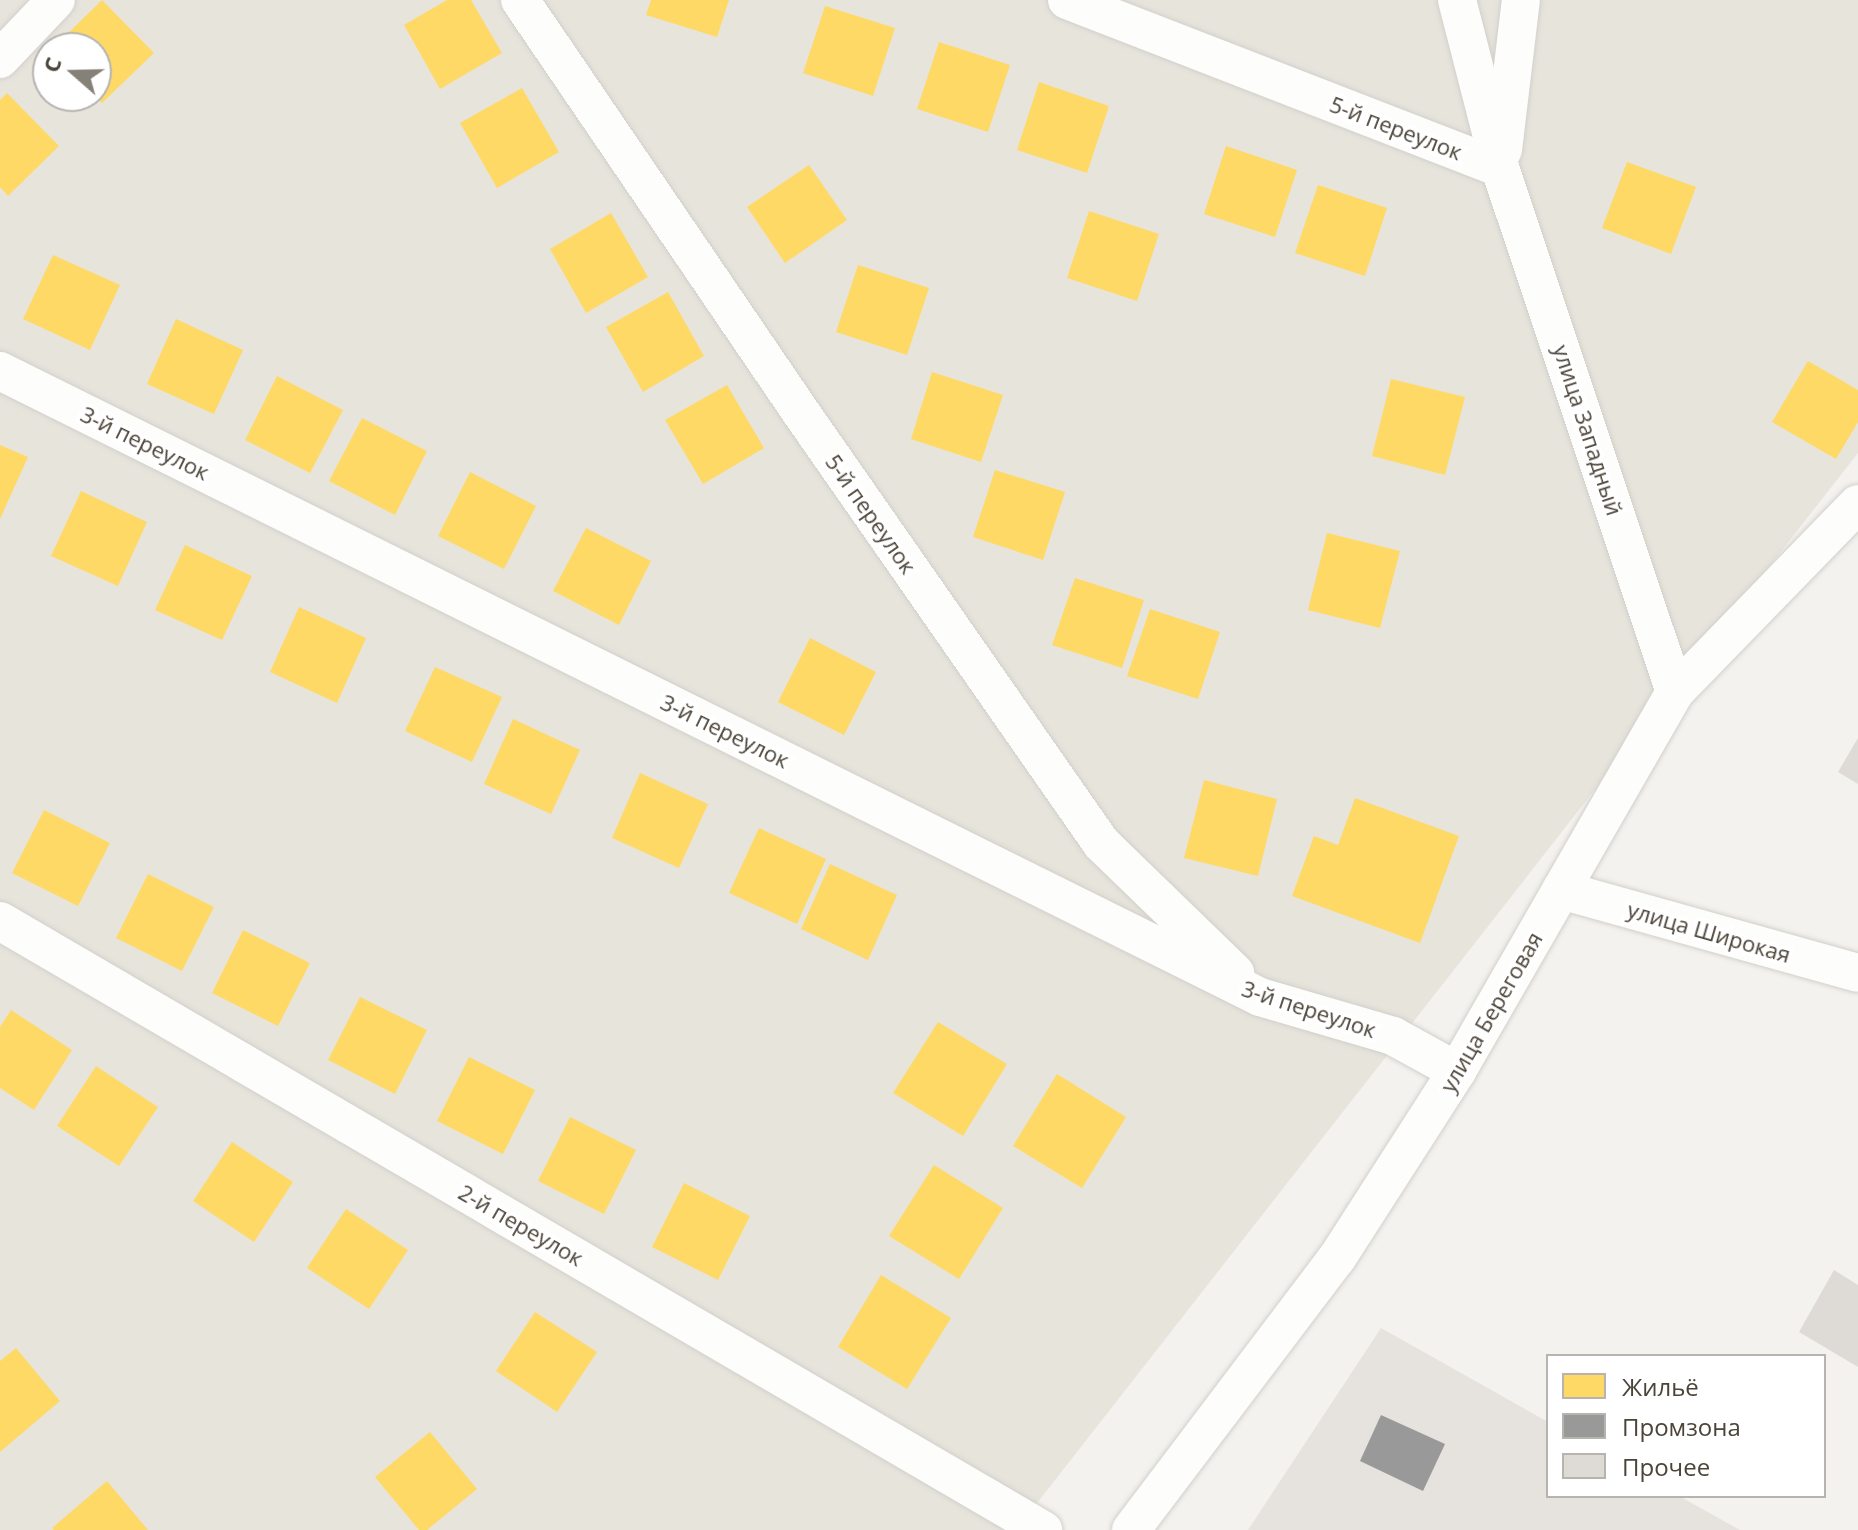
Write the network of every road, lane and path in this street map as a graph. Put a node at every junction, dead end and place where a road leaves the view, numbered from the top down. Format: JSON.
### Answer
{"nodes":[{"id":1,"x":56,"y":0,"type":"edge"},
{"id":2,"x":520,"y":0,"type":"edge"},
{"id":3,"x":1067,"y":0,"type":"edge"},
{"id":4,"x":1457,"y":0,"type":"edge"},
{"id":5,"x":1521,"y":0,"type":"edge"},
{"id":6,"x":0,"y":59,"type":"edge"},
{"id":7,"x":1500,"y":168,"type":"junction"},
{"id":8,"x":0,"y":371,"type":"edge"},
{"id":9,"x":1858,"y":504,"type":"edge"},
{"id":10,"x":1675,"y":692,"type":"junction"},
{"id":11,"x":1561,"y":890,"type":"junction"},
{"id":12,"x":0,"y":921,"type":"edge"},
{"id":13,"x":1858,"y":973,"type":"edge"},
{"id":14,"x":1260,"y":997,"type":"junction"},
{"id":15,"x":1457,"y":1071,"type":"junction"},
{"id":16,"x":1043,"y":1530,"type":"edge"},
{"id":17,"x":1131,"y":1530,"type":"edge"}],
"edges":[{"from":1,"to":6,"type":"street"},
{"from":2,"to":14,"type":"street","name":"5-й переулок"},
{"from":3,"to":7,"type":"street","name":"5-й переулок"},
{"from":4,"to":7,"type":"street","name":"улица Западный"},
{"from":5,"to":7,"type":"street"},
{"from":7,"to":10,"type":"street","name":"улица Западный"},
{"from":8,"to":14,"type":"street","name":"3-й переулок"},
{"from":9,"to":10,"type":"street","name":"улица Береговая"},
{"from":10,"to":11,"type":"street","name":"улица Береговая"},
{"from":11,"to":13,"type":"street","name":"улица Широкая"},
{"from":11,"to":15,"type":"street","name":"улица Береговая"},
{"from":12,"to":16,"type":"street","name":"2-й переулок"},
{"from":14,"to":15,"type":"street","name":"3-й переулок"},
{"from":15,"to":17,"type":"street","name":"улица Береговая"}]}
